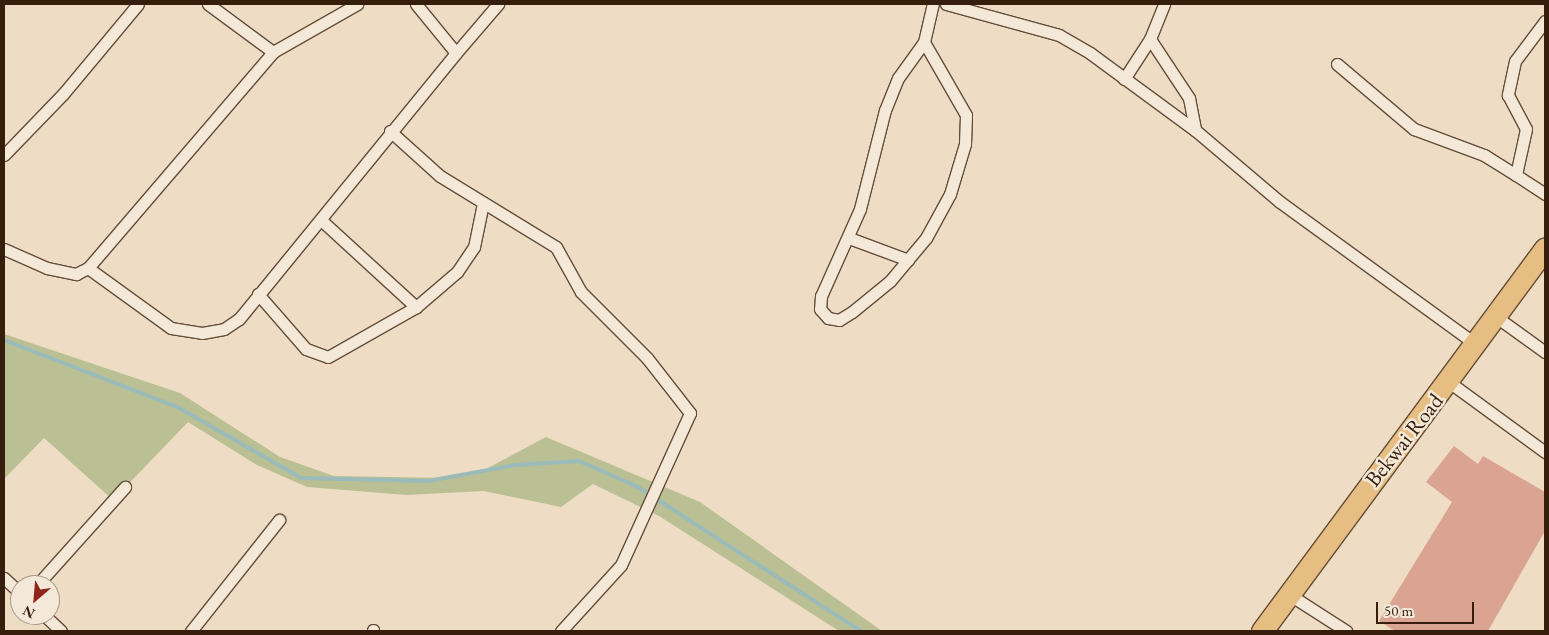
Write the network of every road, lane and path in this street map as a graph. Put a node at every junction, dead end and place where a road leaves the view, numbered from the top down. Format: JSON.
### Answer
{"nodes":[{"id":1,"x":138,"y":4,"type":"edge"},
{"id":2,"x":208,"y":4,"type":"edge"},
{"id":3,"x":357,"y":4,"type":"edge"},
{"id":4,"x":416,"y":4,"type":"edge"},
{"id":5,"x":498,"y":4,"type":"edge"},
{"id":6,"x":933,"y":4,"type":"edge"},
{"id":7,"x":946,"y":4,"type":"edge"},
{"id":8,"x":1164,"y":4,"type":"edge"},
{"id":9,"x":1545,"y":21,"type":"edge"},
{"id":10,"x":1150,"y":39,"type":"junction"},
{"id":11,"x":924,"y":42,"type":"junction"},
{"id":12,"x":272,"y":52,"type":"junction"},
{"id":13,"x":456,"y":53,"type":"junction"},
{"id":14,"x":1337,"y":64,"type":"dead end"},
{"id":15,"x":1124,"y":79,"type":"junction"},
{"id":16,"x":1195,"y":130,"type":"junction"},
{"id":17,"x":390,"y":131,"type":"junction"},
{"id":18,"x":4,"y":155,"type":"edge"},
{"id":19,"x":1516,"y":175,"type":"junction"},
{"id":20,"x":1545,"y":194,"type":"edge"},
{"id":21,"x":483,"y":204,"type":"junction"},
{"id":22,"x":321,"y":220,"type":"junction"},
{"id":23,"x":849,"y":238,"type":"junction"},
{"id":24,"x":1545,"y":248,"type":"edge"},
{"id":25,"x":4,"y":249,"type":"edge"},
{"id":26,"x":908,"y":260,"type":"junction"},
{"id":27,"x":88,"y":268,"type":"junction"},
{"id":28,"x":258,"y":294,"type":"junction"},
{"id":29,"x":416,"y":307,"type":"junction"},
{"id":30,"x":1495,"y":316,"type":"junction"},
{"id":31,"x":1474,"y":343,"type":"junction"},
{"id":32,"x":1545,"y":352,"type":"edge"},
{"id":33,"x":1450,"y":382,"type":"junction"},
{"id":34,"x":1545,"y":452,"type":"edge"},
{"id":35,"x":125,"y":487,"type":"dead end"},
{"id":36,"x":279,"y":520,"type":"dead end"},
{"id":37,"x":46,"y":575,"type":"edge"},
{"id":38,"x":1290,"y":595,"type":"junction"},
{"id":39,"x":191,"y":631,"type":"edge"},
{"id":40,"x":561,"y":631,"type":"edge"},
{"id":41,"x":1262,"y":631,"type":"edge"},
{"id":42,"x":1346,"y":631,"type":"edge"}],
"edges":[{"from":1,"to":18,"type":"street"},
{"from":2,"to":12,"type":"street"},
{"from":3,"to":12,"type":"street"},
{"from":4,"to":13,"type":"street"},
{"from":5,"to":13,"type":"street"},
{"from":6,"to":11,"type":"street"},
{"from":7,"to":15,"type":"street"},
{"from":8,"to":10,"type":"street"},
{"from":9,"to":19,"type":"street"},
{"from":10,"to":15,"type":"street"},
{"from":10,"to":16,"type":"street"},
{"from":11,"to":23,"type":"street"},
{"from":11,"to":26,"type":"street"},
{"from":12,"to":27,"type":"street"},
{"from":13,"to":17,"type":"street"},
{"from":14,"to":19,"type":"street"},
{"from":15,"to":16,"type":"street"},
{"from":16,"to":31,"type":"street"},
{"from":17,"to":21,"type":"street"},
{"from":17,"to":22,"type":"street"},
{"from":19,"to":20,"type":"street"},
{"from":21,"to":29,"type":"street"},
{"from":21,"to":40,"type":"street"},
{"from":22,"to":28,"type":"street"},
{"from":22,"to":29,"type":"street"},
{"from":23,"to":26,"type":"street"},
{"from":23,"to":26,"type":"street"},
{"from":24,"to":30,"type":"highway","name":"Bekwai Road"},
{"from":25,"to":27,"type":"street"},
{"from":27,"to":28,"type":"street"},
{"from":28,"to":29,"type":"street"},
{"from":30,"to":31,"type":"highway","name":"Bekwai Road"},
{"from":30,"to":32,"type":"street"},
{"from":31,"to":33,"type":"highway","name":"Bekwai Road"},
{"from":33,"to":34,"type":"street"},
{"from":33,"to":38,"type":"highway","name":"Bekwai Road"},
{"from":35,"to":37,"type":"street"},
{"from":36,"to":39,"type":"street"},
{"from":38,"to":41,"type":"highway","name":"Bekwai Road"},
{"from":38,"to":42,"type":"street"}]}
